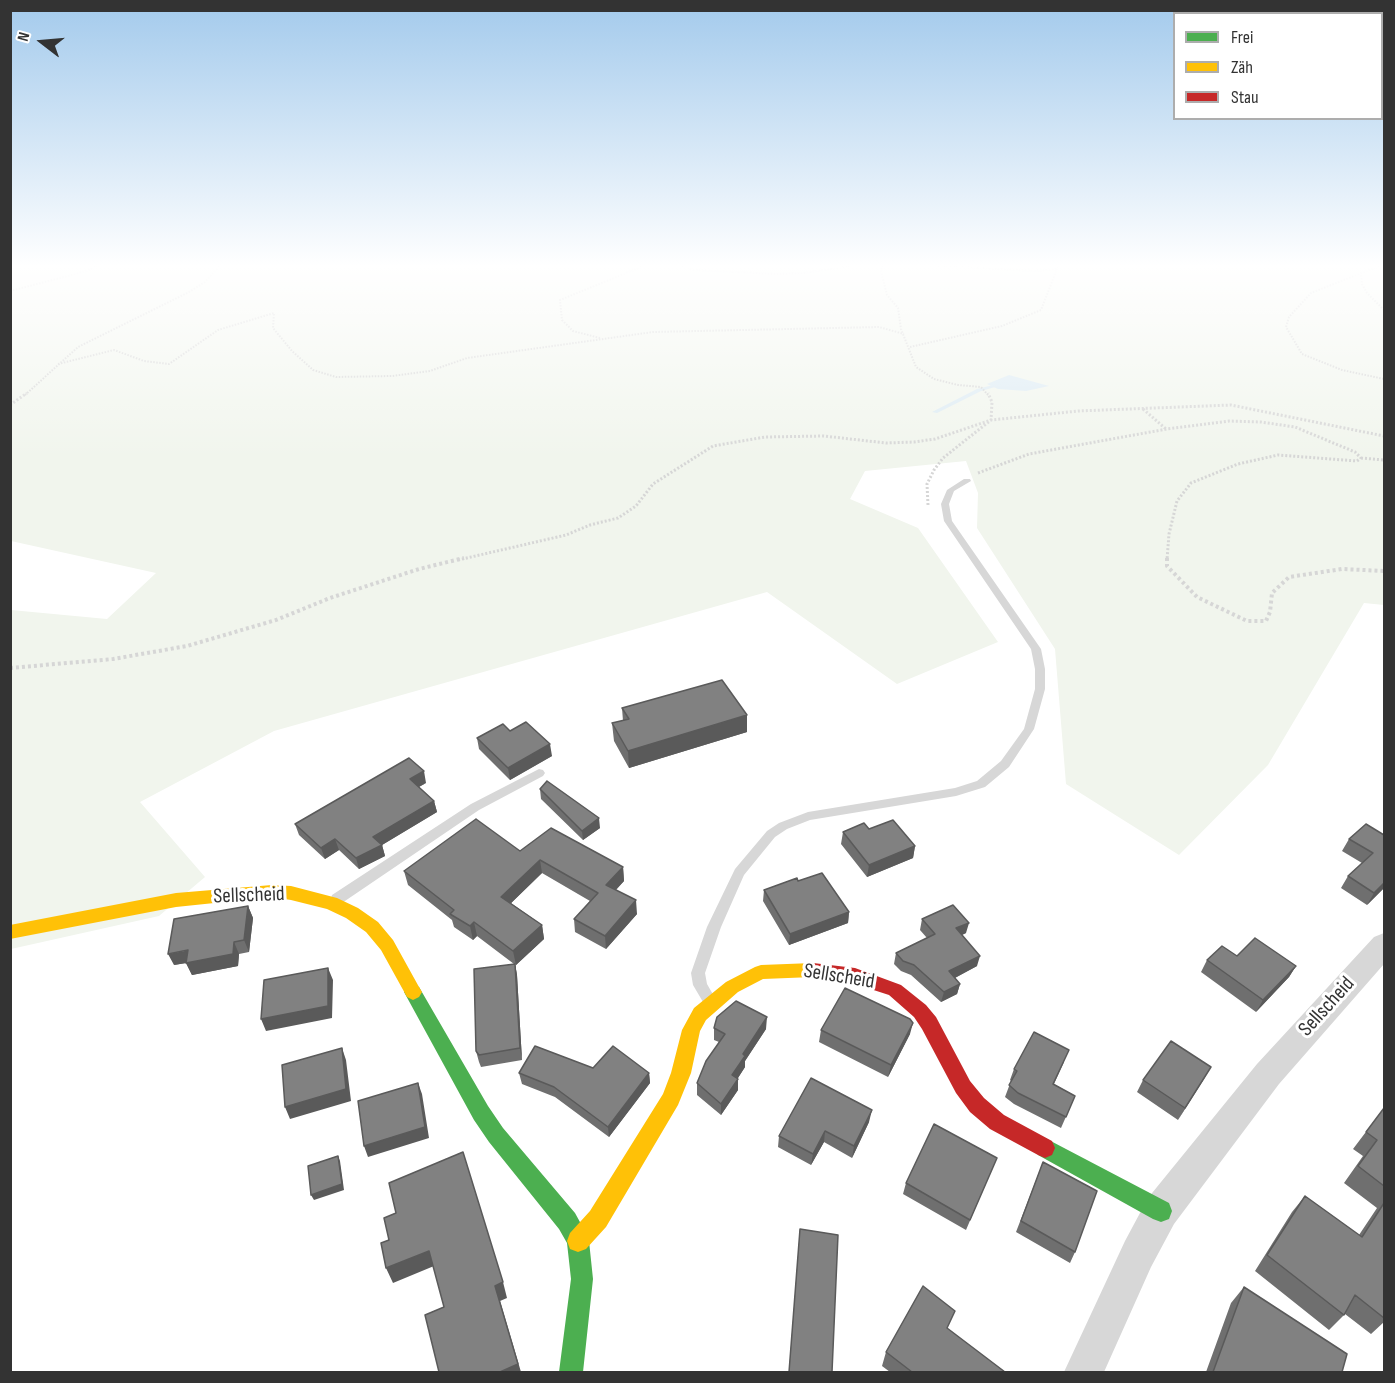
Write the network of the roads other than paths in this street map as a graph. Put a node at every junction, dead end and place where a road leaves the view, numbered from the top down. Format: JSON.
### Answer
{"nodes":[{"id":1,"x":967,"y":481,"type":"road end"},
{"id":2,"x":539,"y":773,"type":"dead end"},
{"id":3,"x":332,"y":903,"type":"junction"},
{"id":4,"x":10,"y":932,"type":"edge"},
{"id":5,"x":1384,"y":945,"type":"edge"},
{"id":6,"x":711,"y":1003,"type":"junction"},
{"id":7,"x":1161,"y":1211,"type":"junction"},
{"id":8,"x":578,"y":1241,"type":"junction"},
{"id":9,"x":571,"y":1372,"type":"edge"},
{"id":10,"x":1084,"y":1372,"type":"edge"}],
"edges":[{"from":1,"to":6,"type":"lane"},
{"from":2,"to":3,"type":"lane"},
{"from":3,"to":4,"type":"street","name":"Sellscheid"},
{"from":3,"to":8,"type":"street","name":"Sellscheid"},
{"from":5,"to":7,"type":"street","name":"Sellscheid"},
{"from":6,"to":7,"type":"street","name":"Sellscheid"},
{"from":6,"to":8,"type":"street","name":"Sellscheid"},
{"from":7,"to":10,"type":"street","name":"Sellscheid"},
{"from":8,"to":9,"type":"street","name":"Sellscheid"}]}
